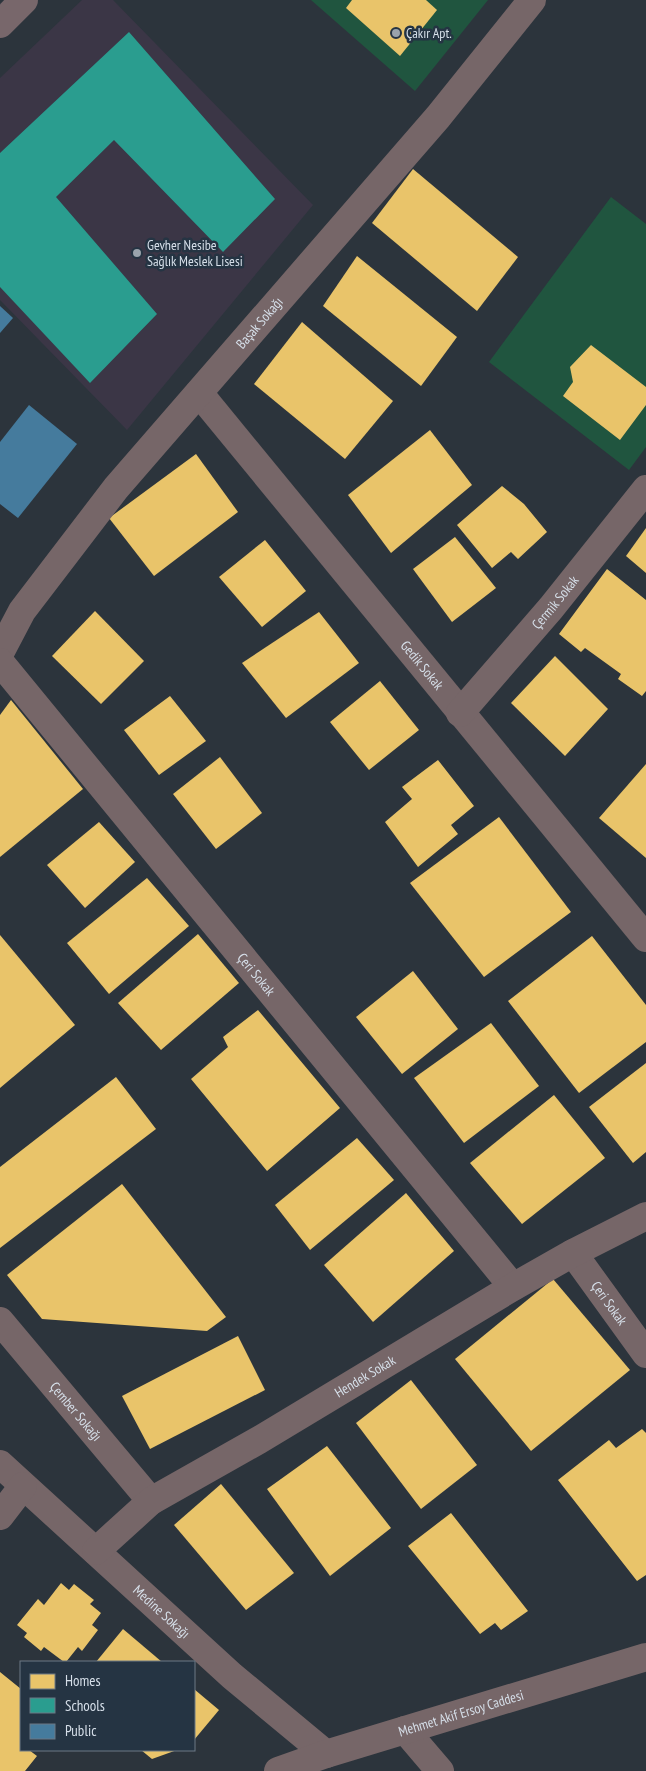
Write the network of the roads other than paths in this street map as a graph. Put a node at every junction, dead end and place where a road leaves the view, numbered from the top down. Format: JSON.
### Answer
{"nodes":[{"id":1,"x":24,"y":0,"type":"edge"},
{"id":2,"x":532,"y":0,"type":"edge"},
{"id":3,"x":0,"y":24,"type":"edge"},
{"id":4,"x":199,"y":393,"type":"junction"},
{"id":5,"x":646,"y":489,"type":"edge"},
{"id":6,"x":0,"y":653,"type":"edge"},
{"id":7,"x":0,"y":662,"type":"edge"},
{"id":8,"x":460,"y":713,"type":"junction"},
{"id":9,"x":646,"y":938,"type":"edge"},
{"id":10,"x":646,"y":1216,"type":"edge"},
{"id":11,"x":573,"y":1253,"type":"junction"},
{"id":12,"x":513,"y":1287,"type":"junction"},
{"id":13,"x":0,"y":1321,"type":"edge"},
{"id":14,"x":646,"y":1354,"type":"edge"},
{"id":15,"x":0,"y":1464,"type":"edge"},
{"id":16,"x":23,"y":1486,"type":"junction"},
{"id":17,"x":151,"y":1501,"type":"junction"},
{"id":18,"x":0,"y":1516,"type":"edge"},
{"id":19,"x":96,"y":1551,"type":"junction"},
{"id":20,"x":646,"y":1657,"type":"edge"},
{"id":21,"x":405,"y":1730,"type":"junction"},
{"id":22,"x":326,"y":1754,"type":"junction"},
{"id":23,"x":278,"y":1771,"type":"edge"},
{"id":24,"x":440,"y":1771,"type":"edge"}],
"edges":[{"from":1,"to":3,"type":"main road"},
{"from":2,"to":4,"type":"street","name":"Başak Sokağı"},
{"from":4,"to":6,"type":"street","name":"Başak Sokağı"},
{"from":4,"to":8,"type":"street","name":"Gedik Sokak"},
{"from":5,"to":8,"type":"street","name":"Çermik Sokak"},
{"from":7,"to":12,"type":"street","name":"Çeri Sokak"},
{"from":8,"to":9,"type":"street","name":"Gedik Sokak"},
{"from":10,"to":11,"type":"street","name":"Hendek Sokak"},
{"from":11,"to":12,"type":"street","name":"Hendek Sokak"},
{"from":11,"to":14,"type":"street","name":"Çeri Sokak"},
{"from":12,"to":17,"type":"street","name":"Hendek Sokak"},
{"from":13,"to":17,"type":"street","name":"Çember Sokağı"},
{"from":15,"to":16,"type":"street","name":"Medine Sokağı"},
{"from":16,"to":18,"type":"street"},
{"from":16,"to":19,"type":"street","name":"Medine Sokağı"},
{"from":17,"to":19,"type":"street","name":"Hendek Sokak"},
{"from":19,"to":22,"type":"street","name":"Medine Sokağı"},
{"from":20,"to":21,"type":"street","name":"Mehmet Akif Ersoy Caddesi"},
{"from":21,"to":22,"type":"street","name":"Mehmet Akif Ersoy Caddesi"},
{"from":21,"to":24,"type":"street"},
{"from":22,"to":23,"type":"street","name":"Mehmet Akif Ersoy Caddesi"}]}
